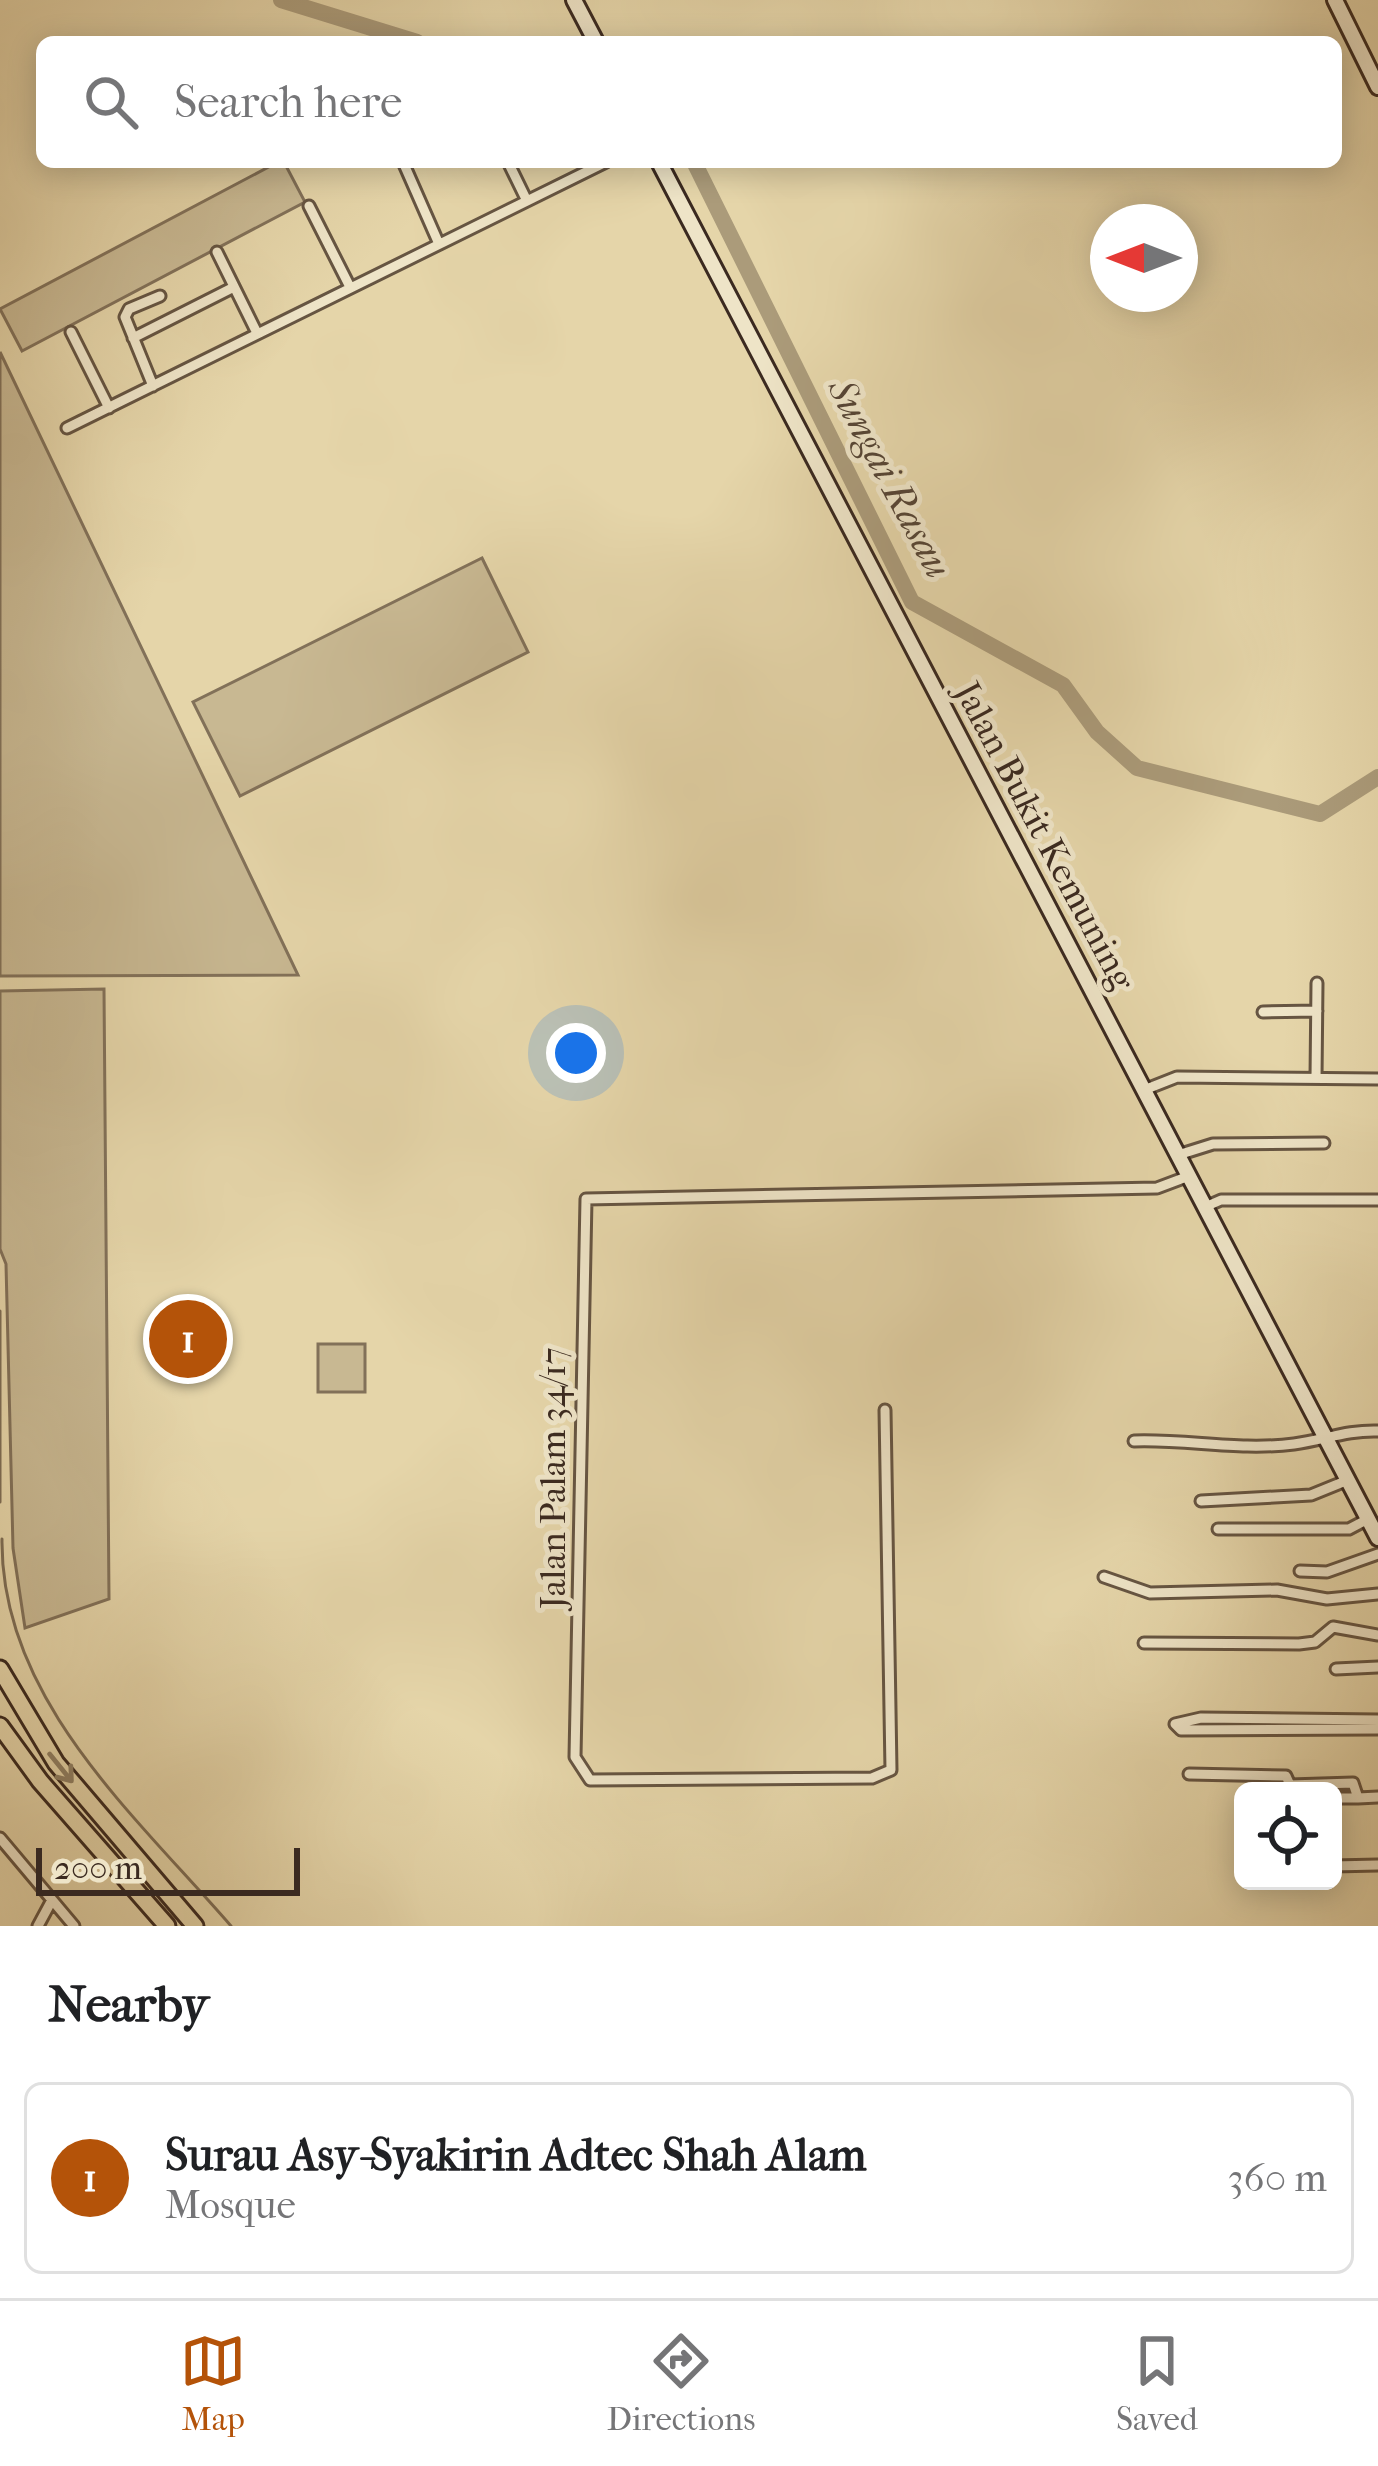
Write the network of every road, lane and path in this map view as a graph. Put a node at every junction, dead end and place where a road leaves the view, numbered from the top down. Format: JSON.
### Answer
{"nodes":[{"id":1,"x":574,"y":0,"type":"edge"},
{"id":2,"x":1335,"y":0,"type":"edge"},
{"id":3,"x":593,"y":36,"type":"edge"},
{"id":4,"x":1378,"y":87,"type":"edge"},
{"id":5,"x":406,"y":168,"type":"edge"},
{"id":6,"x":511,"y":168,"type":"edge"},
{"id":7,"x":594,"y":168,"type":"edge"},
{"id":8,"x":661,"y":168,"type":"edge"},
{"id":9,"x":527,"y":201,"type":"junction"},
{"id":10,"x":309,"y":206,"type":"dead end"},
{"id":11,"x":440,"y":244,"type":"junction"},
{"id":12,"x":217,"y":252,"type":"dead end"},
{"id":13,"x":234,"y":287,"type":"junction"},
{"id":14,"x":350,"y":287,"type":"junction"},
{"id":15,"x":160,"y":296,"type":"dead end"},
{"id":16,"x":71,"y":332,"type":"dead end"},
{"id":17,"x":257,"y":333,"type":"junction"},
{"id":18,"x":133,"y":338,"type":"junction"},
{"id":19,"x":153,"y":386,"type":"junction"},
{"id":20,"x":109,"y":408,"type":"junction"},
{"id":21,"x":67,"y":428,"type":"dead end"},
{"id":22,"x":1317,"y":983,"type":"dead end"},
{"id":23,"x":1317,"y":1011,"type":"junction"},
{"id":24,"x":1263,"y":1012,"type":"dead end"},
{"id":25,"x":1316,"y":1078,"type":"junction"},
{"id":26,"x":1378,"y":1078,"type":"edge"},
{"id":27,"x":1144,"y":1090,"type":"junction"},
{"id":28,"x":1324,"y":1143,"type":"dead end"},
{"id":29,"x":1178,"y":1156,"type":"junction"},
{"id":30,"x":1189,"y":1176,"type":"junction"},
{"id":31,"x":1378,"y":1200,"type":"edge"},
{"id":32,"x":1204,"y":1207,"type":"junction"},
{"id":33,"x":885,"y":1410,"type":"dead end"},
{"id":34,"x":1378,"y":1430,"type":"edge"},
{"id":35,"x":1324,"y":1435,"type":"junction"},
{"id":36,"x":1134,"y":1441,"type":"dead end"},
{"id":37,"x":1348,"y":1480,"type":"junction"},
{"id":38,"x":1201,"y":1501,"type":"dead end"},
{"id":39,"x":1368,"y":1520,"type":"junction"},
{"id":40,"x":1218,"y":1528,"type":"dead end"},
{"id":41,"x":1378,"y":1538,"type":"edge"},
{"id":42,"x":1378,"y":1554,"type":"edge"},
{"id":43,"x":1300,"y":1571,"type":"dead end"},
{"id":44,"x":1327,"y":1572,"type":"junction"},
{"id":45,"x":1104,"y":1577,"type":"dead end"},
{"id":46,"x":1378,"y":1594,"type":"edge"},
{"id":47,"x":1327,"y":1599,"type":"junction"},
{"id":48,"x":1378,"y":1635,"type":"edge"},
{"id":49,"x":1144,"y":1643,"type":"dead end"},
{"id":50,"x":1378,"y":1667,"type":"edge"},
{"id":51,"x":0,"y":1669,"type":"edge"},
{"id":52,"x":1336,"y":1670,"type":"dead end"},
{"id":53,"x":1235,"y":1724,"type":"junction"},
{"id":54,"x":1378,"y":1724,"type":"edge"},
{"id":55,"x":0,"y":1726,"type":"edge"},
{"id":56,"x":1189,"y":1774,"type":"dead end"},
{"id":57,"x":1289,"y":1782,"type":"edge"},
{"id":58,"x":1342,"y":1785,"type":"edge"},
{"id":59,"x":1378,"y":1797,"type":"edge"},
{"id":60,"x":1342,"y":1798,"type":"edge"},
{"id":61,"x":1358,"y":1798,"type":"junction"},
{"id":62,"x":0,"y":1838,"type":"edge"},
{"id":63,"x":1378,"y":1865,"type":"edge"},
{"id":64,"x":1342,"y":1866,"type":"edge"},
{"id":65,"x":52,"y":1900,"type":"junction"},
{"id":66,"x":38,"y":1926,"type":"edge"},
{"id":67,"x":74,"y":1926,"type":"edge"},
{"id":68,"x":167,"y":1926,"type":"edge"},
{"id":69,"x":196,"y":1926,"type":"edge"}],
"edges":[{"from":1,"to":3,"type":"main road"},
{"from":2,"to":4,"type":"main road"},
{"from":5,"to":11,"type":"street"},
{"from":6,"to":9,"type":"street"},
{"from":7,"to":9,"type":"street"},
{"from":8,"to":27,"type":"main road","name":"Jalan Bukit Kemuning"},
{"from":9,"to":11,"type":"street"},
{"from":10,"to":14,"type":"street"},
{"from":11,"to":14,"type":"street"},
{"from":12,"to":13,"type":"street"},
{"from":13,"to":17,"type":"street"},
{"from":13,"to":18,"type":"street"},
{"from":14,"to":17,"type":"street"},
{"from":15,"to":18,"type":"street"},
{"from":16,"to":20,"type":"street"},
{"from":17,"to":19,"type":"street"},
{"from":18,"to":19,"type":"street"},
{"from":19,"to":20,"type":"street"},
{"from":20,"to":21,"type":"street"},
{"from":22,"to":23,"type":"street"},
{"from":23,"to":24,"type":"street"},
{"from":23,"to":25,"type":"street"},
{"from":25,"to":26,"type":"street"},
{"from":25,"to":27,"type":"street"},
{"from":27,"to":29,"type":"main road","name":"Jalan Bukit Kemuning"},
{"from":28,"to":29,"type":"street"},
{"from":29,"to":30,"type":"main road","name":"Jalan Bukit Kemuning"},
{"from":30,"to":32,"type":"main road","name":"Jalan Bukit Kemuning"},
{"from":30,"to":33,"type":"street","name":"Jalan Palam 34/17"},
{"from":31,"to":32,"type":"street"},
{"from":32,"to":35,"type":"main road","name":"Jalan Bukit Kemuning"},
{"from":34,"to":35,"type":"street"},
{"from":35,"to":36,"type":"street"},
{"from":35,"to":37,"type":"main road","name":"Jalan Bukit Kemuning"},
{"from":37,"to":38,"type":"street"},
{"from":37,"to":39,"type":"main road","name":"Jalan Bukit Kemuning"},
{"from":39,"to":40,"type":"street"},
{"from":39,"to":41,"type":"main road","name":"Jalan Bukit Kemuning"},
{"from":42,"to":44,"type":"street"},
{"from":43,"to":44,"type":"street"},
{"from":44,"to":47,"type":"street"},
{"from":45,"to":47,"type":"street"},
{"from":46,"to":47,"type":"street"},
{"from":48,"to":49,"type":"street"},
{"from":50,"to":52,"type":"street"},
{"from":51,"to":69,"type":"main road","one_way":true},
{"from":53,"to":53,"type":"street"},
{"from":53,"to":54,"type":"street"},
{"from":55,"to":68,"type":"main road"},
{"from":56,"to":57,"type":"street"},
{"from":58,"to":61,"type":"street"},
{"from":59,"to":61,"type":"street"},
{"from":60,"to":61,"type":"street"},
{"from":62,"to":65,"type":"street"},
{"from":63,"to":64,"type":"street"},
{"from":65,"to":66,"type":"street"},
{"from":65,"to":67,"type":"street"}]}
